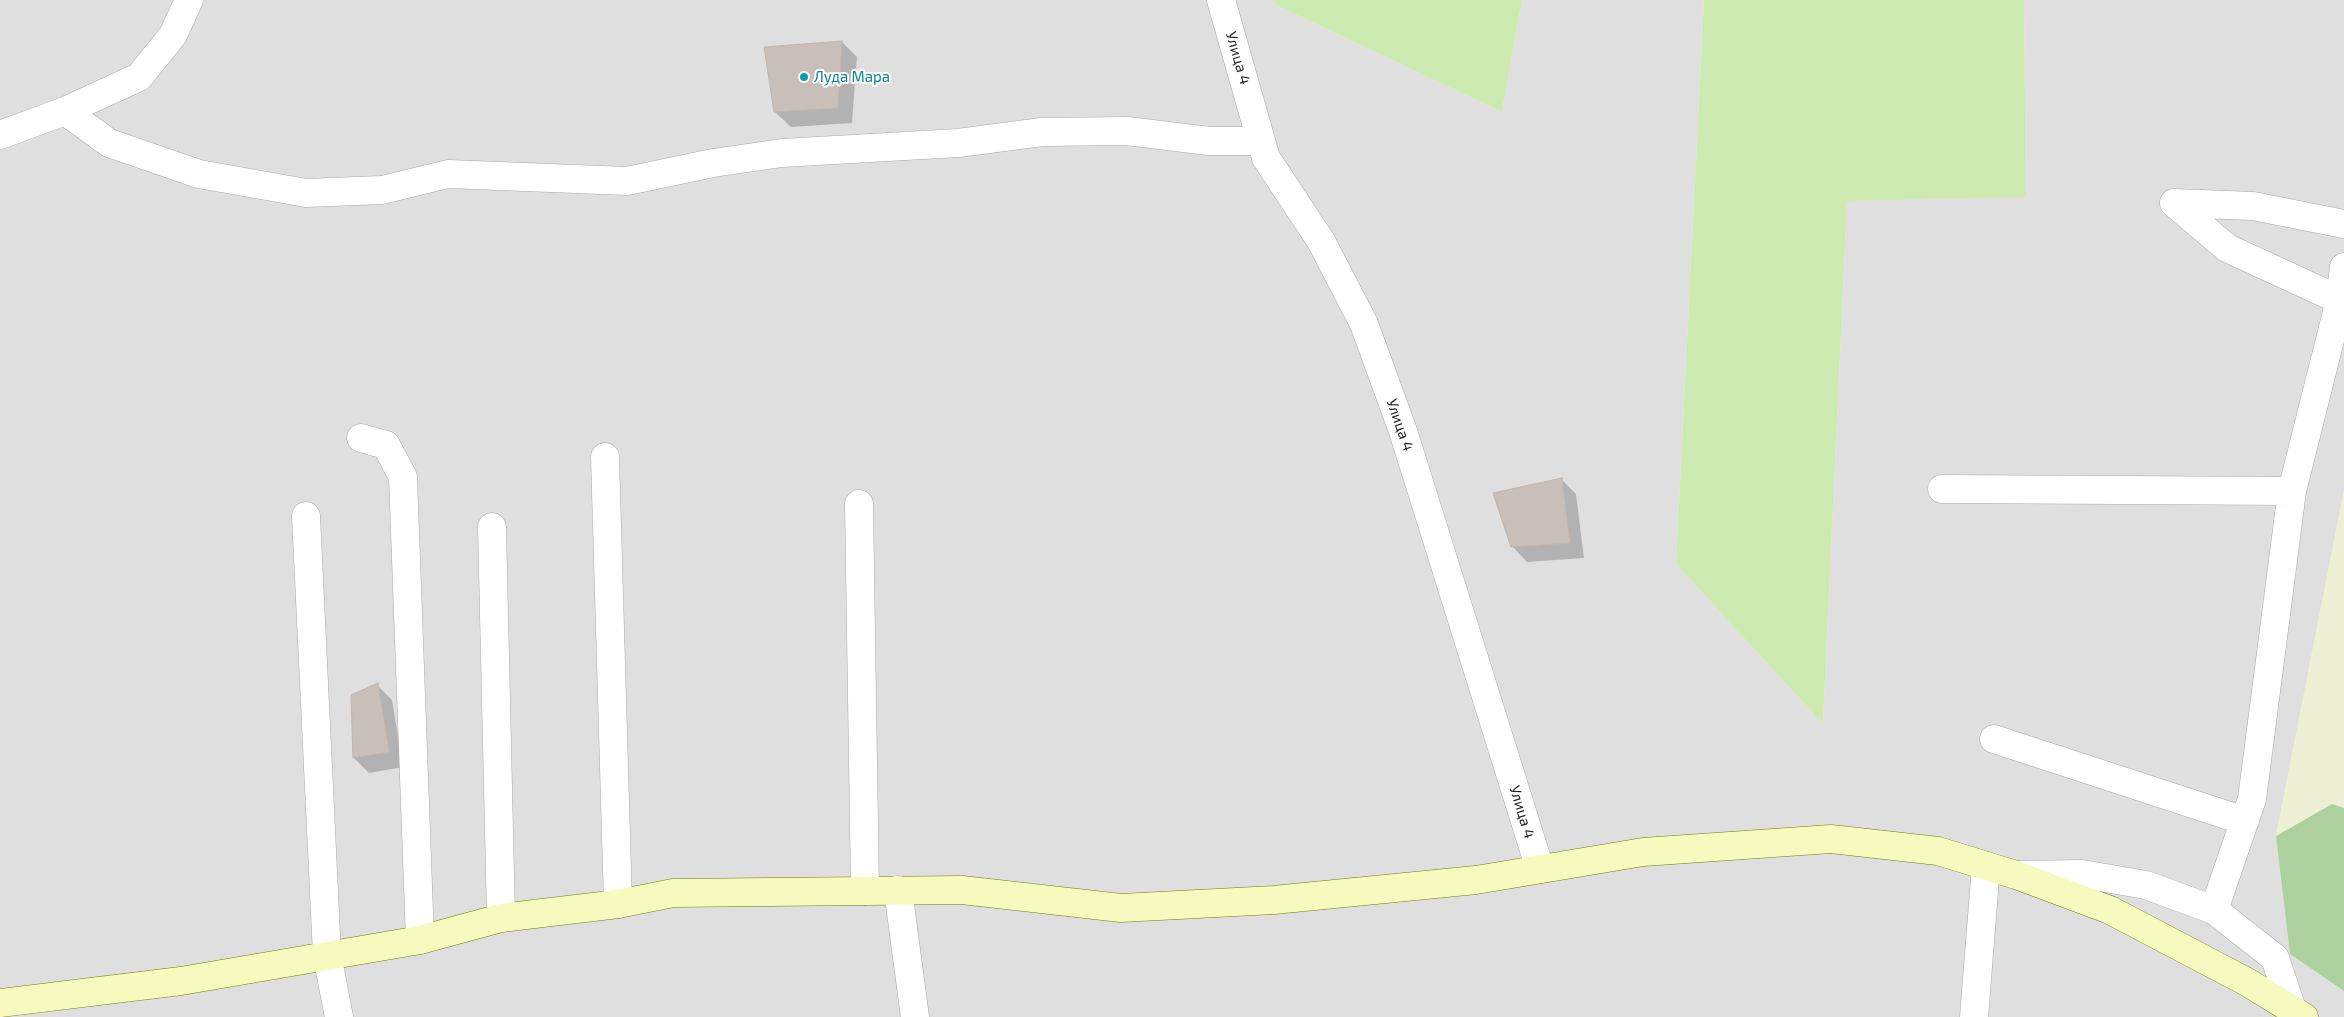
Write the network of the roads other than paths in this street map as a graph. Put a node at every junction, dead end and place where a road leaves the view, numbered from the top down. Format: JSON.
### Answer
{"nodes":[{"id":1,"x":189,"y":0,"type":"edge"},
{"id":2,"x":1221,"y":0,"type":"edge"},
{"id":3,"x":65,"y":111,"type":"junction"},
{"id":4,"x":0,"y":135,"type":"edge"},
{"id":5,"x":1261,"y":141,"type":"junction"},
{"id":6,"x":2344,"y":224,"type":"edge"},
{"id":7,"x":2344,"y":267,"type":"edge"},
{"id":8,"x":2340,"y":300,"type":"junction"},
{"id":9,"x":361,"y":438,"type":"dead end"},
{"id":10,"x":605,"y":457,"type":"dead end"},
{"id":11,"x":1942,"y":489,"type":"dead end"},
{"id":12,"x":2292,"y":491,"type":"junction"},
{"id":13,"x":858,"y":504,"type":"dead end"},
{"id":14,"x":306,"y":516,"type":"dead end"},
{"id":15,"x":492,"y":528,"type":"dead end"},
{"id":16,"x":1994,"y":739,"type":"dead end"},
{"id":17,"x":2245,"y":821,"type":"junction"},
{"id":18,"x":1986,"y":866,"type":"junction"},
{"id":19,"x":1540,"y":869,"type":"junction"},
{"id":20,"x":2016,"y":875,"type":"junction"},
{"id":21,"x":898,"y":890,"type":"junction"},
{"id":22,"x":865,"y":891,"type":"junction"},
{"id":23,"x":618,"y":904,"type":"junction"},
{"id":24,"x":2214,"y":910,"type":"junction"},
{"id":25,"x":501,"y":918,"type":"junction"},
{"id":26,"x":420,"y":940,"type":"junction"},
{"id":27,"x":327,"y":955,"type":"junction"},
{"id":28,"x":0,"y":1003,"type":"edge"},
{"id":29,"x":2298,"y":1013,"type":"edge"},
{"id":30,"x":339,"y":1017,"type":"edge"},
{"id":31,"x":915,"y":1017,"type":"edge"},
{"id":32,"x":1974,"y":1017,"type":"edge"}],
"edges":[{"from":1,"to":3,"type":"street"},
{"from":2,"to":5,"type":"street","name":"Улица 4"},
{"from":3,"to":4,"type":"street"},
{"from":3,"to":5,"type":"street"},
{"from":5,"to":19,"type":"street","name":"Улица 4"},
{"from":6,"to":8,"type":"street"},
{"from":7,"to":8,"type":"street"},
{"from":8,"to":12,"type":"street"},
{"from":9,"to":26,"type":"street"},
{"from":10,"to":23,"type":"street"},
{"from":11,"to":12,"type":"street"},
{"from":12,"to":17,"type":"street"},
{"from":13,"to":22,"type":"street"},
{"from":14,"to":27,"type":"street"},
{"from":15,"to":25,"type":"street"},
{"from":16,"to":17,"type":"street"},
{"from":17,"to":24,"type":"street"},
{"from":18,"to":19,"type":"main road"},
{"from":18,"to":20,"type":"main road"},
{"from":18,"to":32,"type":"street"},
{"from":19,"to":21,"type":"main road"},
{"from":20,"to":24,"type":"street"},
{"from":20,"to":29,"type":"main road"},
{"from":21,"to":22,"type":"main road"},
{"from":21,"to":31,"type":"street"},
{"from":22,"to":23,"type":"main road"},
{"from":23,"to":25,"type":"main road"},
{"from":24,"to":29,"type":"street"},
{"from":25,"to":26,"type":"main road"},
{"from":26,"to":27,"type":"main road"},
{"from":27,"to":28,"type":"main road"},
{"from":27,"to":30,"type":"street"}]}
